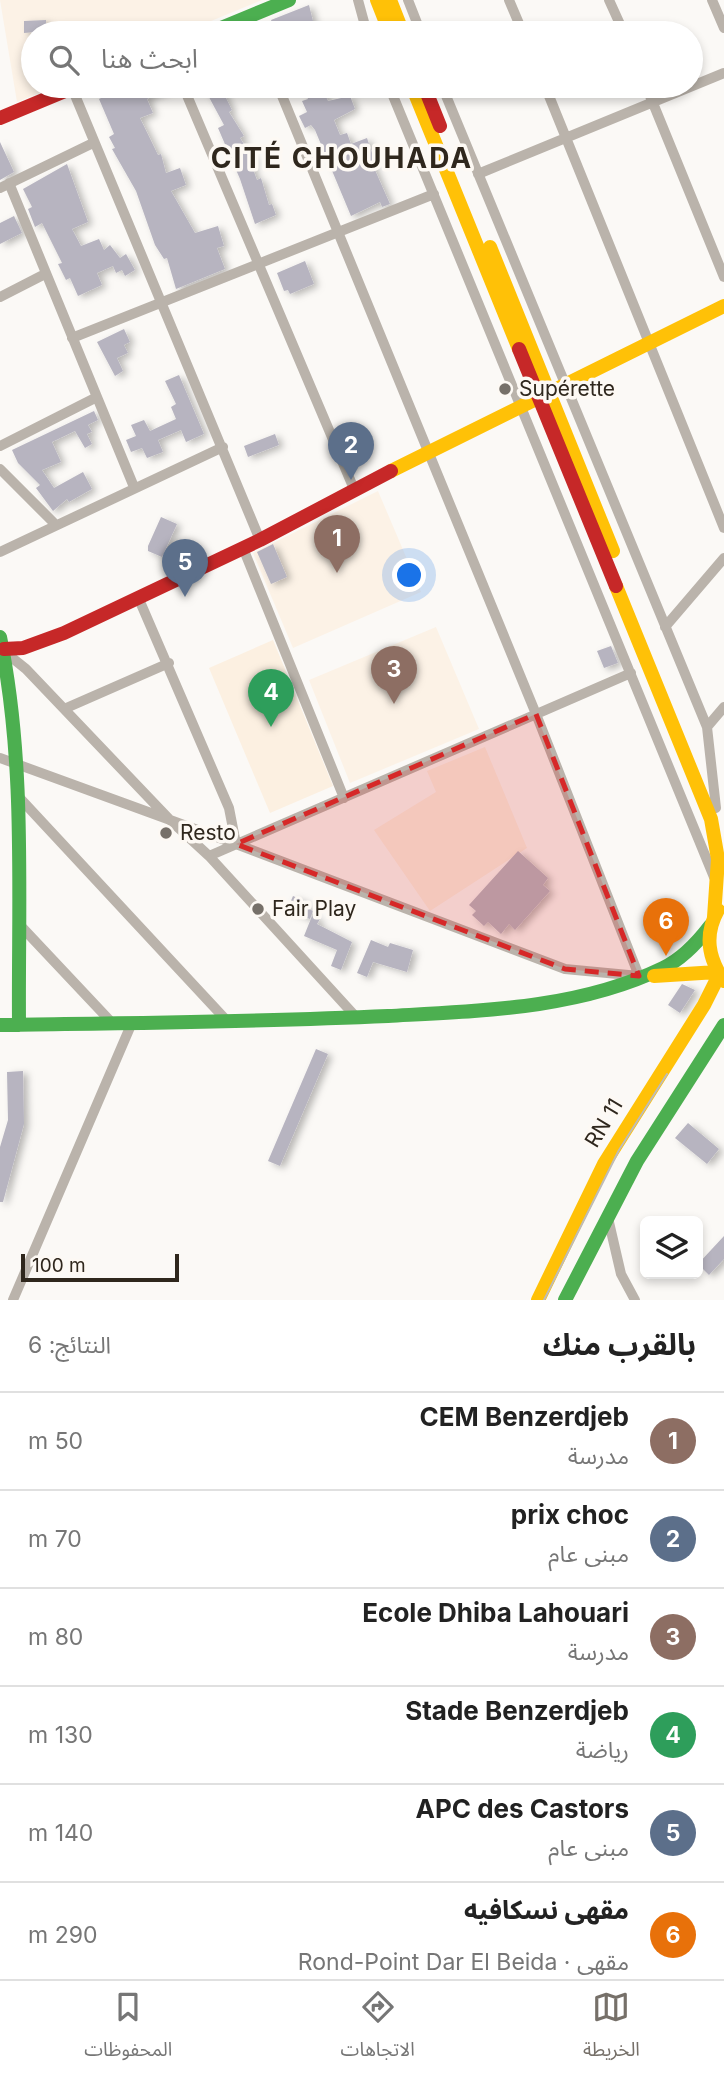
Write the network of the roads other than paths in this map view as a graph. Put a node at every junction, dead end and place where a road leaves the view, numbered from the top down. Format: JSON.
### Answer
{"nodes":[{"id":1,"x":289,"y":0,"type":"edge"},
{"id":2,"x":358,"y":0,"type":"edge"},
{"id":3,"x":377,"y":0,"type":"edge"},
{"id":4,"x":390,"y":0,"type":"edge"},
{"id":5,"x":408,"y":0,"type":"edge"},
{"id":6,"x":509,"y":0,"type":"edge"},
{"id":7,"x":609,"y":0,"type":"edge"},
{"id":8,"x":712,"y":0,"type":"edge"},
{"id":9,"x":249,"y":18,"type":"junction"},
{"id":10,"x":241,"y":21,"type":"edge"},
{"id":11,"x":250,"y":21,"type":"edge"},
{"id":12,"x":364,"y":21,"type":"edge"},
{"id":13,"x":385,"y":21,"type":"edge"},
{"id":14,"x":398,"y":21,"type":"edge"},
{"id":15,"x":416,"y":21,"type":"edge"},
{"id":16,"x":518,"y":21,"type":"edge"},
{"id":17,"x":619,"y":21,"type":"edge"},
{"id":18,"x":724,"y":28,"type":"edge"},
{"id":19,"x":724,"y":73,"type":"edge"},
{"id":20,"x":703,"y":81,"type":"edge"},
{"id":21,"x":48,"y":98,"type":"edge"},
{"id":22,"x":78,"y":98,"type":"edge"},
{"id":23,"x":188,"y":98,"type":"edge"},
{"id":24,"x":283,"y":98,"type":"edge"},
{"id":25,"x":394,"y":98,"type":"edge"},
{"id":26,"x":417,"y":98,"type":"edge"},
{"id":27,"x":429,"y":98,"type":"edge"},
{"id":28,"x":447,"y":98,"type":"edge"},
{"id":29,"x":550,"y":98,"type":"edge"},
{"id":30,"x":652,"y":98,"type":"edge"},
{"id":31,"x":661,"y":98,"type":"edge"},
{"id":32,"x":653,"y":101,"type":"junction"},
{"id":33,"x":0,"y":118,"type":"edge"},
{"id":34,"x":566,"y":137,"type":"junction"},
{"id":35,"x":93,"y":144,"type":"junction"},
{"id":36,"x":478,"y":174,"type":"junction"},
{"id":37,"x":5,"y":185,"type":"edge"},
{"id":38,"x":434,"y":194,"type":"junction"},
{"id":39,"x":338,"y":233,"type":"junction"},
{"id":40,"x":257,"y":264,"type":"junction"},
{"id":41,"x":45,"y":274,"type":"junction"},
{"id":42,"x":724,"y":277,"type":"edge"},
{"id":43,"x":0,"y":296,"type":"edge"},
{"id":44,"x":162,"y":304,"type":"junction"},
{"id":45,"x":724,"y":306,"type":"edge"},
{"id":46,"x":72,"y":338,"type":"junction"},
{"id":47,"x":650,"y":342,"type":"junction"},
{"id":48,"x":564,"y":385,"type":"junction"},
{"id":49,"x":544,"y":394,"type":"junction"},
{"id":50,"x":97,"y":397,"type":"junction"},
{"id":51,"x":520,"y":406,"type":"junction"},
{"id":52,"x":0,"y":446,"type":"edge"},
{"id":53,"x":223,"y":447,"type":"junction"},
{"id":54,"x":426,"y":453,"type":"junction"},
{"id":55,"x":0,"y":469,"type":"edge"},
{"id":56,"x":134,"y":487,"type":"junction"},
{"id":57,"x":354,"y":488,"type":"junction"},
{"id":58,"x":55,"y":524,"type":"junction"},
{"id":59,"x":724,"y":528,"type":"edge"},
{"id":60,"x":260,"y":540,"type":"junction"},
{"id":61,"x":243,"y":548,"type":"junction"},
{"id":62,"x":0,"y":552,"type":"edge"},
{"id":63,"x":724,"y":558,"type":"edge"},
{"id":64,"x":138,"y":597,"type":"junction"},
{"id":65,"x":665,"y":627,"type":"junction"},
{"id":66,"x":1,"y":645,"type":"edge"},
{"id":67,"x":169,"y":663,"type":"junction"},
{"id":68,"x":631,"y":673,"type":"junction"},
{"id":69,"x":724,"y":707,"type":"edge"},
{"id":70,"x":64,"y":709,"type":"junction"},
{"id":71,"x":536,"y":715,"type":"junction"},
{"id":72,"x":707,"y":727,"type":"junction"},
{"id":73,"x":0,"y":758,"type":"edge"},
{"id":74,"x":17,"y":765,"type":"junction"},
{"id":75,"x":15,"y":794,"type":"junction"},
{"id":76,"x":344,"y":798,"type":"junction"},
{"id":77,"x":716,"y":808,"type":"junction"},
{"id":78,"x":170,"y":820,"type":"junction"},
{"id":79,"x":724,"y":826,"type":"edge"},
{"id":80,"x":236,"y":844,"type":"junction"},
{"id":81,"x":209,"y":856,"type":"junction"},
{"id":82,"x":717,"y":884,"type":"junction"},
{"id":83,"x":724,"y":902,"type":"edge"},
{"id":84,"x":712,"y":922,"type":"junction"},
{"id":85,"x":18,"y":923,"type":"junction"},
{"id":86,"x":639,"y":976,"type":"junction"},
{"id":87,"x":720,"y":976,"type":"edge"},
{"id":88,"x":357,"y":1018,"type":"junction"},
{"id":89,"x":228,"y":1022,"type":"junction"},
{"id":90,"x":19,"y":1025,"type":"junction"},
{"id":91,"x":131,"y":1025,"type":"junction"},
{"id":92,"x":724,"y":1025,"type":"edge"},
{"id":93,"x":0,"y":1026,"type":"edge"},
{"id":94,"x":114,"y":1026,"type":"junction"},
{"id":95,"x":608,"y":1214,"type":"junction"},
{"id":96,"x":13,"y":1300,"type":"edge"},
{"id":97,"x":538,"y":1300,"type":"edge"},
{"id":98,"x":565,"y":1300,"type":"edge"},
{"id":99,"x":635,"y":1300,"type":"edge"}],
"edges":[{"from":1,"to":9,"type":"main road"},
{"from":2,"to":12,"type":"street"},
{"from":3,"to":13,"type":"main road"},
{"from":4,"to":14,"type":"main road"},
{"from":5,"to":15,"type":"street"},
{"from":6,"to":16,"type":"street"},
{"from":7,"to":17,"type":"street"},
{"from":8,"to":18,"type":"street"},
{"from":9,"to":10,"type":"main road"},
{"from":9,"to":11,"type":"street"},
{"from":19,"to":20,"type":"street"},
{"from":21,"to":33,"type":"main road"},
{"from":22,"to":35,"type":"street"},
{"from":23,"to":40,"type":"street"},
{"from":24,"to":39,"type":"street"},
{"from":25,"to":38,"type":"street"},
{"from":26,"to":49,"type":"main road"},
{"from":27,"to":49,"type":"main road"},
{"from":28,"to":36,"type":"street"},
{"from":29,"to":34,"type":"street"},
{"from":30,"to":32,"type":"street"},
{"from":31,"to":32,"type":"street"},
{"from":32,"to":34,"type":"street"},
{"from":32,"to":42,"type":"street"},
{"from":34,"to":36,"type":"street"},
{"from":34,"to":47,"type":"street"},
{"from":35,"to":37,"type":"street"},
{"from":35,"to":44,"type":"street"},
{"from":36,"to":48,"type":"street"},
{"from":37,"to":41,"type":"street"},
{"from":38,"to":39,"type":"street"},
{"from":38,"to":51,"type":"street"},
{"from":39,"to":40,"type":"street"},
{"from":39,"to":54,"type":"street"},
{"from":40,"to":44,"type":"street"},
{"from":40,"to":57,"type":"street"},
{"from":41,"to":43,"type":"street"},
{"from":41,"to":46,"type":"street"},
{"from":44,"to":46,"type":"street"},
{"from":44,"to":53,"type":"street"},
{"from":45,"to":47,"type":"main road"},
{"from":46,"to":50,"type":"street"},
{"from":47,"to":48,"type":"main road"},
{"from":47,"to":59,"type":"street"},
{"from":48,"to":49,"type":"main road"},
{"from":48,"to":65,"type":"street"},
{"from":49,"to":51,"type":"main road"},
{"from":49,"to":77,"type":"main road"},
{"from":49,"to":82,"type":"main road"},
{"from":50,"to":52,"type":"street"},
{"from":50,"to":56,"type":"street"},
{"from":51,"to":54,"type":"main road"},
{"from":51,"to":68,"type":"street"},
{"from":53,"to":56,"type":"street"},
{"from":53,"to":60,"type":"street"},
{"from":54,"to":57,"type":"main road"},
{"from":54,"to":71,"type":"street"},
{"from":55,"to":58,"type":"street"},
{"from":56,"to":58,"type":"street"},
{"from":57,"to":60,"type":"main road"},
{"from":58,"to":62,"type":"street"},
{"from":60,"to":61,"type":"main road"},
{"from":61,"to":64,"type":"main road"},
{"from":61,"to":76,"type":"street"},
{"from":63,"to":65,"type":"street"},
{"from":64,"to":66,"type":"main road"},
{"from":64,"to":67,"type":"street"},
{"from":65,"to":72,"type":"street"},
{"from":66,"to":70,"type":"street"},
{"from":66,"to":74,"type":"main road"},
{"from":67,"to":70,"type":"street"},
{"from":67,"to":80,"type":"street"},
{"from":68,"to":71,"type":"street"},
{"from":68,"to":82,"type":"street"},
{"from":69,"to":72,"type":"street"},
{"from":70,"to":78,"type":"street"},
{"from":71,"to":76,"type":"street"},
{"from":71,"to":86,"type":"street"},
{"from":72,"to":77,"type":"street"},
{"from":73,"to":74,"type":"street"},
{"from":74,"to":75,"type":"main road"},
{"from":74,"to":78,"type":"street"},
{"from":75,"to":85,"type":"main road"},
{"from":75,"to":89,"type":"street"},
{"from":76,"to":80,"type":"street"},
{"from":77,"to":79,"type":"main road"},
{"from":78,"to":80,"type":"street"},
{"from":78,"to":81,"type":"street"},
{"from":80,"to":81,"type":"street"},
{"from":80,"to":86,"type":"street"},
{"from":81,"to":88,"type":"street"},
{"from":82,"to":84,"type":"main road"},
{"from":83,"to":84,"type":"main road"},
{"from":84,"to":86,"type":"main road"},
{"from":84,"to":87,"type":"main road"},
{"from":85,"to":90,"type":"main road"},
{"from":85,"to":94,"type":"street"},
{"from":86,"to":87,"type":"main road"},
{"from":86,"to":88,"type":"main road"},
{"from":87,"to":97,"type":"main road","name":"RN 11"},
{"from":88,"to":89,"type":"main road"},
{"from":89,"to":91,"type":"main road"},
{"from":90,"to":93,"type":"main road"},
{"from":90,"to":94,"type":"main road"},
{"from":91,"to":94,"type":"main road"},
{"from":91,"to":96,"type":"street"},
{"from":92,"to":95,"type":"main road"},
{"from":95,"to":98,"type":"main road"},
{"from":95,"to":99,"type":"street"}]}
